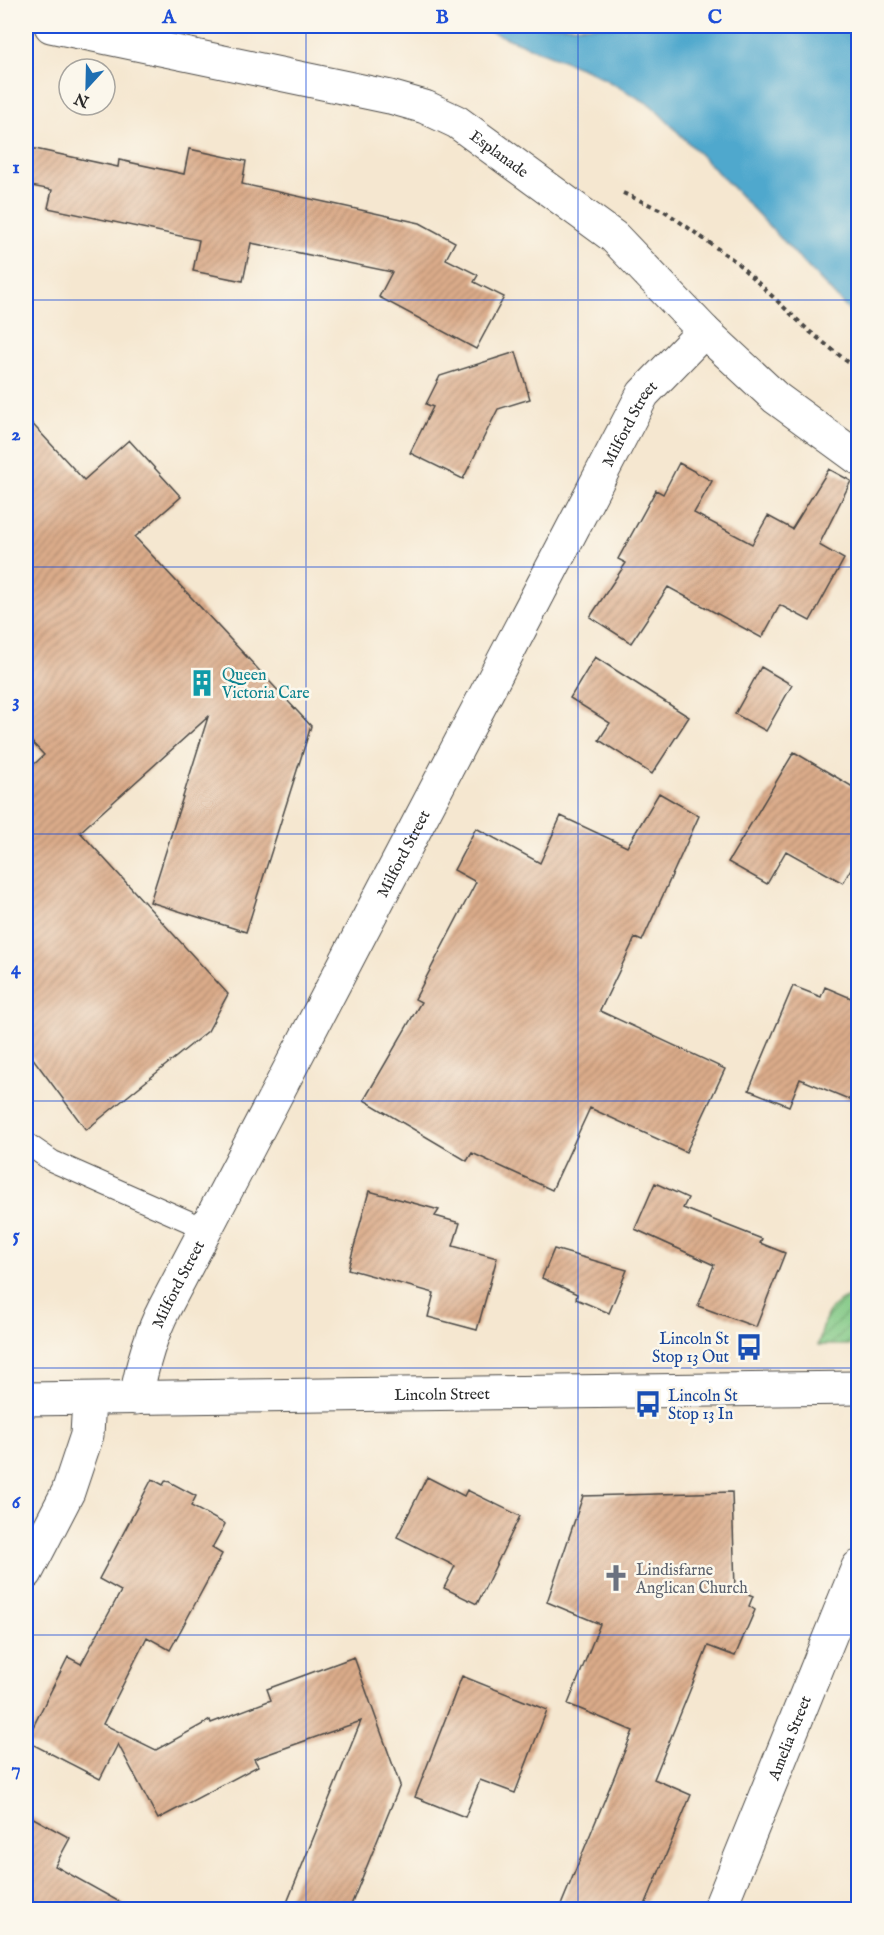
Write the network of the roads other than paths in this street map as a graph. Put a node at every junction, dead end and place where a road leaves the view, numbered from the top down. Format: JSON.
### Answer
{"nodes":[{"id":1,"x":51,"y":26,"type":"edge"},
{"id":2,"x":704,"y":331,"type":"junction"},
{"id":3,"x":858,"y":459,"type":"edge"},
{"id":4,"x":26,"y":1143,"type":"edge"},
{"id":5,"x":206,"y":1229,"type":"junction"},
{"id":6,"x":858,"y":1388,"type":"edge"},
{"id":7,"x":136,"y":1398,"type":"junction"},
{"id":8,"x":26,"y":1399,"type":"edge"},
{"id":9,"x":89,"y":1399,"type":"junction"},
{"id":10,"x":858,"y":1567,"type":"edge"},
{"id":11,"x":26,"y":1573,"type":"edge"},
{"id":12,"x":719,"y":1910,"type":"edge"}],
"edges":[{"from":1,"to":2,"type":"street","name":"Esplanade"},
{"from":2,"to":3,"type":"street","name":"Esplanade"},
{"from":2,"to":5,"type":"street","name":"Milford Street"},
{"from":4,"to":5,"type":"lane"},
{"from":5,"to":7,"type":"street","name":"Milford Street"},
{"from":6,"to":7,"type":"street","name":"Lincoln Street"},
{"from":7,"to":9,"type":"street","name":"Lincoln Street"},
{"from":8,"to":9,"type":"street","name":"Lincoln Street"},
{"from":9,"to":11,"type":"street"},
{"from":10,"to":12,"type":"street","name":"Amelia Street"}]}
